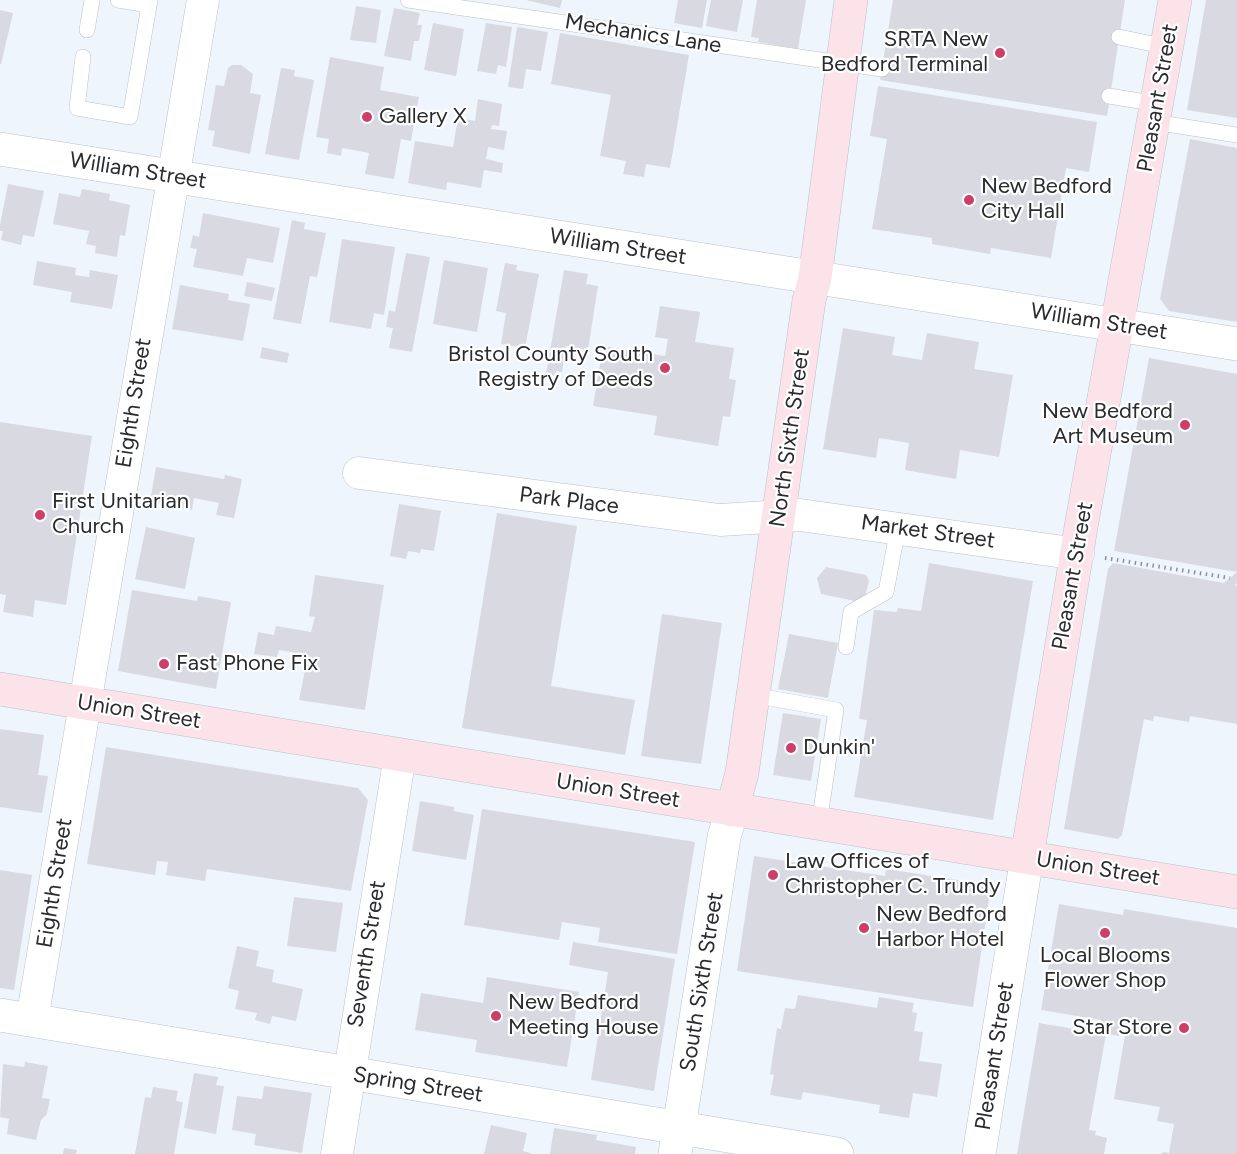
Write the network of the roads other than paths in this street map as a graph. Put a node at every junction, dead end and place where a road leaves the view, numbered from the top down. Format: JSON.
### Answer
{"nodes":[{"id":1,"x":92,"y":0,"type":"edge"},
{"id":2,"x":118,"y":0,"type":"edge"},
{"id":3,"x":202,"y":0,"type":"edge"},
{"id":4,"x":408,"y":0,"type":"edge"},
{"id":5,"x":851,"y":0,"type":"edge"},
{"id":6,"x":1175,"y":0,"type":"edge"},
{"id":7,"x":149,"y":3,"type":"edge"},
{"id":8,"x":87,"y":30,"type":"dead end"},
{"id":9,"x":1119,"y":38,"type":"dead end"},
{"id":10,"x":1167,"y":47,"type":"junction"},
{"id":11,"x":83,"y":57,"type":"dead end"},
{"id":12,"x":843,"y":65,"type":"junction"},
{"id":13,"x":882,"y":69,"type":"dead end"},
{"id":14,"x":1110,"y":96,"type":"dead end"},
{"id":15,"x":1156,"y":113,"type":"junction"},
{"id":16,"x":1237,"y":135,"type":"edge"},
{"id":17,"x":0,"y":149,"type":"edge"},
{"id":18,"x":172,"y":176,"type":"junction"},
{"id":19,"x":815,"y":278,"type":"junction"},
{"id":20,"x":1117,"y":325,"type":"junction"},
{"id":21,"x":1237,"y":344,"type":"edge"},
{"id":22,"x":359,"y":473,"type":"dead end"},
{"id":23,"x":779,"y":516,"type":"junction"},
{"id":24,"x":898,"y":528,"type":"junction"},
{"id":25,"x":1078,"y":554,"type":"junction"},
{"id":26,"x":846,"y":647,"type":"dead end"},
{"id":27,"x":0,"y":689,"type":"edge"},
{"id":28,"x":753,"y":695,"type":"junction"},
{"id":29,"x":84,"y":703,"type":"junction"},
{"id":30,"x":399,"y":755,"type":"junction"},
{"id":31,"x":732,"y":810,"type":"junction"},
{"id":32,"x":819,"y":824,"type":"junction"},
{"id":33,"x":1027,"y":857,"type":"junction"},
{"id":34,"x":1237,"y":892,"type":"edge"},
{"id":35,"x":0,"y":1015,"type":"edge"},
{"id":36,"x":32,"y":1020,"type":"junction"},
{"id":37,"x":348,"y":1073,"type":"junction"},
{"id":38,"x":677,"y":1141,"type":"edge"},
{"id":39,"x":337,"y":1154,"type":"edge"},
{"id":40,"x":837,"y":1154,"type":"edge"},
{"id":41,"x":980,"y":1154,"type":"edge"}],
"edges":[{"from":1,"to":8,"type":"lane"},
{"from":2,"to":7,"type":"lane"},
{"from":3,"to":18,"type":"street","name":"Eighth Street"},
{"from":4,"to":12,"type":"lane","name":"Mechanics Lane"},
{"from":5,"to":12,"type":"main road","name":"North Sixth Street"},
{"from":6,"to":10,"type":"main road","name":"Pleasant Street"},
{"from":7,"to":11,"type":"lane"},
{"from":9,"to":10,"type":"lane"},
{"from":10,"to":15,"type":"main road","name":"Pleasant Street"},
{"from":12,"to":13,"type":"lane","name":"Mechanics Lane"},
{"from":12,"to":19,"type":"main road","name":"North Sixth Street"},
{"from":14,"to":15,"type":"lane"},
{"from":15,"to":16,"type":"lane"},
{"from":15,"to":20,"type":"main road","name":"Pleasant Street"},
{"from":17,"to":18,"type":"street","name":"William Street"},
{"from":18,"to":19,"type":"street","name":"William Street"},
{"from":18,"to":29,"type":"street","name":"Eighth Street"},
{"from":19,"to":20,"type":"street","name":"William Street"},
{"from":19,"to":23,"type":"main road","name":"North Sixth Street"},
{"from":20,"to":21,"type":"street","name":"William Street"},
{"from":20,"to":25,"type":"main road","name":"Pleasant Street"},
{"from":22,"to":23,"type":"street","name":"Park Place"},
{"from":23,"to":24,"type":"street","name":"Market Street"},
{"from":23,"to":28,"type":"main road","name":"North Sixth Street"},
{"from":24,"to":25,"type":"street","name":"Market Street"},
{"from":24,"to":26,"type":"lane"},
{"from":25,"to":33,"type":"main road","name":"Pleasant Street"},
{"from":27,"to":29,"type":"main road","name":"Union Street"},
{"from":28,"to":31,"type":"main road","name":"North Sixth Street"},
{"from":28,"to":32,"type":"lane"},
{"from":29,"to":30,"type":"main road","name":"Union Street"},
{"from":29,"to":36,"type":"street","name":"Eighth Street"},
{"from":30,"to":31,"type":"main road","name":"Union Street"},
{"from":30,"to":37,"type":"street","name":"Seventh Street"},
{"from":31,"to":32,"type":"main road","name":"Union Street"},
{"from":31,"to":38,"type":"street","name":"South Sixth Street"},
{"from":32,"to":33,"type":"main road","name":"Union Street"},
{"from":33,"to":34,"type":"main road","name":"Union Street"},
{"from":33,"to":41,"type":"street","name":"Pleasant Street"},
{"from":35,"to":36,"type":"street","name":"Spring Street"},
{"from":36,"to":37,"type":"street","name":"Spring Street"},
{"from":37,"to":38,"type":"street","name":"Spring Street"},
{"from":37,"to":39,"type":"street","name":"Seventh Street"},
{"from":38,"to":40,"type":"street","name":"Spring Street"}]}
